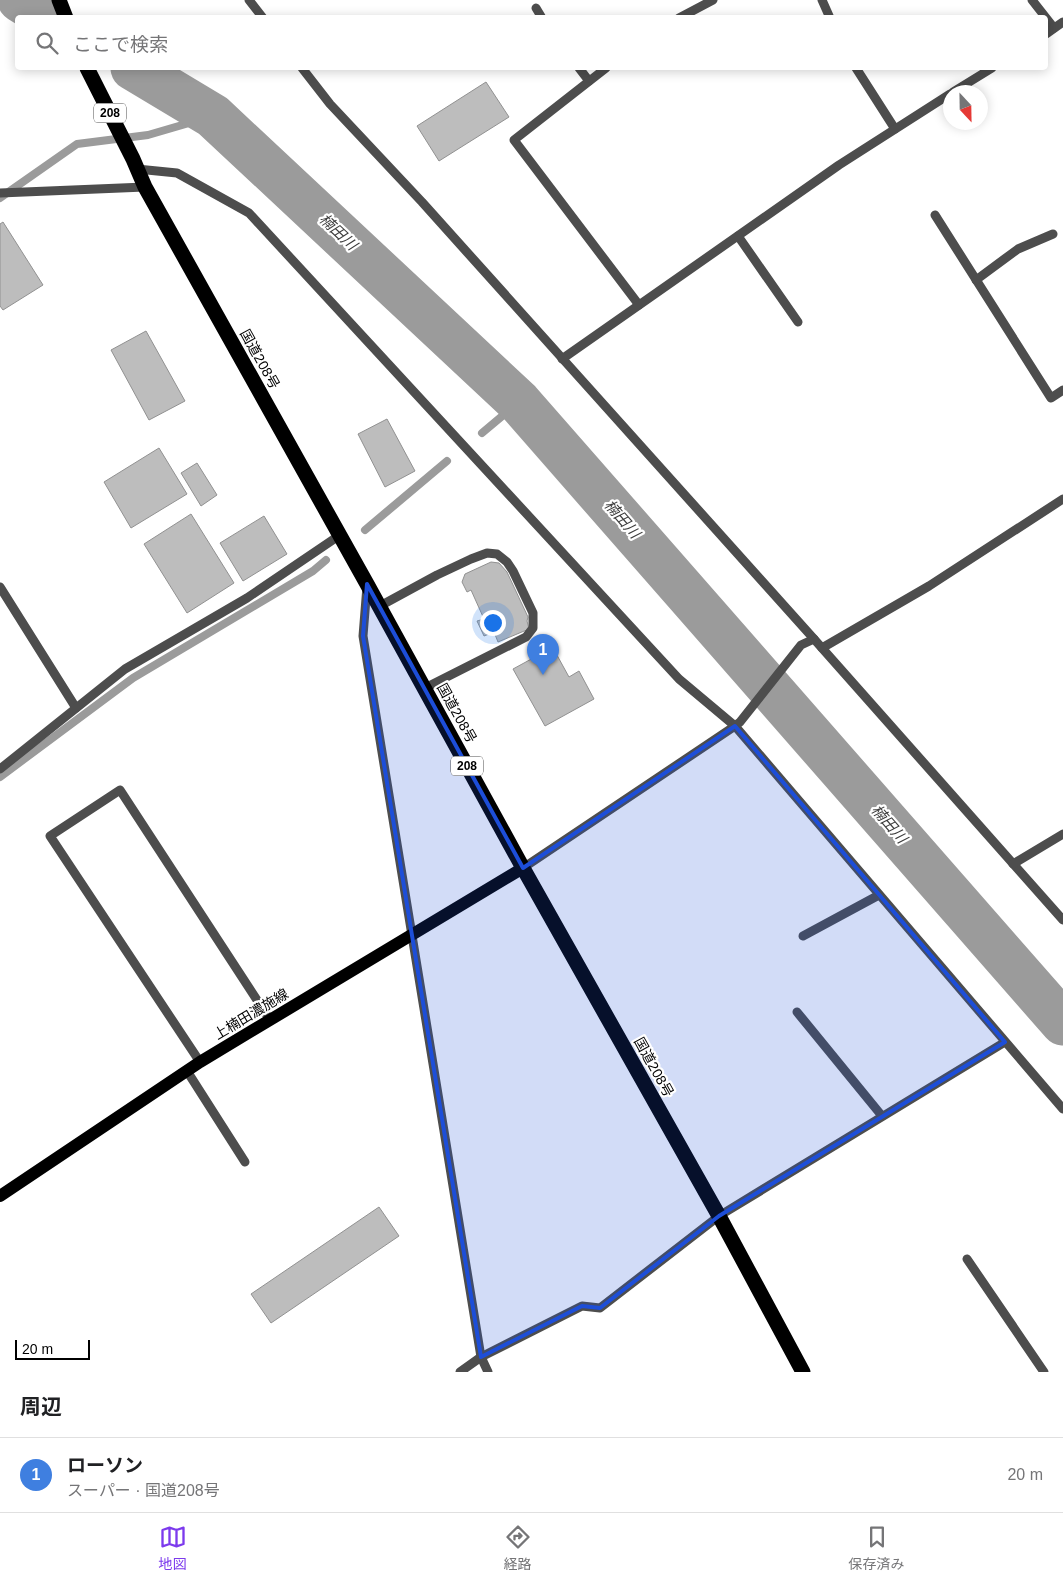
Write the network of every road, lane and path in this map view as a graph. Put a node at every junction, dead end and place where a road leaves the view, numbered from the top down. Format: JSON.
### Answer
{"nodes":[{"id":1,"x":59,"y":0,"type":"edge"},
{"id":2,"x":249,"y":0,"type":"edge"},
{"id":3,"x":713,"y":0,"type":"edge"},
{"id":4,"x":822,"y":0,"type":"edge"},
{"id":5,"x":1032,"y":0,"type":"edge"},
{"id":6,"x":536,"y":8,"type":"dead end"},
{"id":7,"x":65,"y":15,"type":"edge"},
{"id":8,"x":261,"y":15,"type":"edge"},
{"id":9,"x":540,"y":15,"type":"edge"},
{"id":10,"x":685,"y":15,"type":"edge"},
{"id":11,"x":829,"y":15,"type":"edge"},
{"id":12,"x":1044,"y":15,"type":"edge"},
{"id":13,"x":1048,"y":20,"type":"edge"},
{"id":14,"x":1063,"y":22,"type":"edge"},
{"id":15,"x":1054,"y":28,"type":"junction"},
{"id":16,"x":1048,"y":32,"type":"edge"},
{"id":17,"x":88,"y":70,"type":"edge"},
{"id":18,"x":304,"y":70,"type":"edge"},
{"id":19,"x":581,"y":70,"type":"edge"},
{"id":20,"x":603,"y":70,"type":"edge"},
{"id":21,"x":857,"y":70,"type":"edge"},
{"id":22,"x":989,"y":70,"type":"edge"},
{"id":23,"x":589,"y":81,"type":"junction"},
{"id":24,"x":965,"y":85,"type":"edge"},
{"id":25,"x":943,"y":99,"type":"edge"},
{"id":26,"x":895,"y":129,"type":"junction"},
{"id":27,"x":135,"y":164,"type":"junction"},
{"id":28,"x":145,"y":187,"type":"junction"},
{"id":29,"x":0,"y":193,"type":"edge"},
{"id":30,"x":935,"y":215,"type":"dead end"},
{"id":31,"x":1053,"y":234,"type":"dead end"},
{"id":32,"x":738,"y":236,"type":"junction"},
{"id":33,"x":976,"y":280,"type":"junction"},
{"id":34,"x":639,"y":305,"type":"junction"},
{"id":35,"x":798,"y":322,"type":"dead end"},
{"id":36,"x":562,"y":358,"type":"junction"},
{"id":37,"x":1063,"y":390,"type":"edge"},
{"id":38,"x":1063,"y":499,"type":"edge"},
{"id":39,"x":340,"y":535,"type":"junction"},
{"id":40,"x":367,"y":584,"type":"junction"},
{"id":41,"x":0,"y":587,"type":"edge"},
{"id":42,"x":380,"y":606,"type":"junction"},
{"id":43,"x":814,"y":639,"type":"junction"},
{"id":44,"x":822,"y":648,"type":"junction"},
{"id":45,"x":424,"y":688,"type":"junction"},
{"id":46,"x":76,"y":708,"type":"junction"},
{"id":47,"x":738,"y":724,"type":"junction"},
{"id":48,"x":0,"y":769,"type":"edge"},
{"id":49,"x":1063,"y":834,"type":"edge"},
{"id":50,"x":1013,"y":864,"type":"junction"},
{"id":51,"x":523,"y":868,"type":"junction"},
{"id":52,"x":879,"y":895,"type":"junction"},
{"id":53,"x":1063,"y":920,"type":"edge"},
{"id":54,"x":411,"y":936,"type":"junction"},
{"id":55,"x":803,"y":936,"type":"dead end"},
{"id":56,"x":797,"y":1012,"type":"dead end"},
{"id":57,"x":270,"y":1020,"type":"junction"},
{"id":58,"x":1005,"y":1042,"type":"junction"},
{"id":59,"x":200,"y":1062,"type":"junction"},
{"id":60,"x":187,"y":1071,"type":"junction"},
{"id":61,"x":1063,"y":1109,"type":"edge"},
{"id":62,"x":882,"y":1116,"type":"junction"},
{"id":63,"x":245,"y":1162,"type":"dead end"},
{"id":64,"x":0,"y":1196,"type":"edge"},
{"id":65,"x":719,"y":1216,"type":"junction"},
{"id":66,"x":967,"y":1258,"type":"dead end"},
{"id":67,"x":481,"y":1358,"type":"junction"},
{"id":68,"x":460,"y":1372,"type":"edge"},
{"id":69,"x":488,"y":1372,"type":"edge"},
{"id":70,"x":804,"y":1372,"type":"edge"},
{"id":71,"x":1044,"y":1372,"type":"edge"}],
"edges":[{"from":1,"to":7,"type":"highway"},
{"from":2,"to":8,"type":"street"},
{"from":3,"to":10,"type":"street"},
{"from":4,"to":11,"type":"street"},
{"from":5,"to":12,"type":"street"},
{"from":6,"to":9,"type":"street"},
{"from":13,"to":15,"type":"street"},
{"from":14,"to":15,"type":"street"},
{"from":15,"to":16,"type":"street"},
{"from":17,"to":27,"type":"highway","name":"国道208号","number":"208"},
{"from":18,"to":36,"type":"street"},
{"from":19,"to":23,"type":"street"},
{"from":20,"to":23,"type":"street"},
{"from":21,"to":26,"type":"street"},
{"from":22,"to":24,"type":"street"},
{"from":23,"to":34,"type":"street"},
{"from":25,"to":26,"type":"street"},
{"from":26,"to":32,"type":"street"},
{"from":27,"to":28,"type":"highway","name":"国道208号","number":"208"},
{"from":27,"to":47,"type":"street"},
{"from":28,"to":29,"type":"street"},
{"from":28,"to":39,"type":"highway","name":"国道208号","number":"208"},
{"from":30,"to":33,"type":"street"},
{"from":31,"to":33,"type":"street"},
{"from":32,"to":34,"type":"street"},
{"from":32,"to":35,"type":"street"},
{"from":33,"to":37,"type":"street"},
{"from":34,"to":36,"type":"street"},
{"from":36,"to":43,"type":"street"},
{"from":38,"to":44,"type":"street"},
{"from":39,"to":40,"type":"highway","name":"国道208号","number":"208"},
{"from":39,"to":46,"type":"street"},
{"from":40,"to":42,"type":"highway","name":"国道208号","number":"208"},
{"from":40,"to":54,"type":"street"},
{"from":41,"to":46,"type":"street"},
{"from":42,"to":45,"type":"highway","name":"国道208号","number":"208"},
{"from":42,"to":45,"type":"street"},
{"from":43,"to":44,"type":"street"},
{"from":43,"to":47,"type":"street"},
{"from":44,"to":50,"type":"street"},
{"from":45,"to":51,"type":"highway","name":"国道208号","number":"208"},
{"from":46,"to":48,"type":"street"},
{"from":47,"to":51,"type":"street"},
{"from":47,"to":52,"type":"street"},
{"from":49,"to":50,"type":"street"},
{"from":50,"to":53,"type":"street"},
{"from":51,"to":54,"type":"main road","name":"上楠田濃施線"},
{"from":51,"to":65,"type":"highway","name":"国道208号","number":"208"},
{"from":52,"to":55,"type":"street"},
{"from":52,"to":58,"type":"street"},
{"from":54,"to":57,"type":"main road","name":"上楠田濃施線"},
{"from":54,"to":67,"type":"street"},
{"from":56,"to":62,"type":"street"},
{"from":57,"to":59,"type":"main road","name":"上楠田濃施線"},
{"from":57,"to":59,"type":"street"},
{"from":58,"to":61,"type":"street"},
{"from":58,"to":62,"type":"street"},
{"from":59,"to":60,"type":"main road","name":"上楠田濃施線"},
{"from":60,"to":63,"type":"street"},
{"from":60,"to":64,"type":"main road","name":"上楠田濃施線"},
{"from":62,"to":65,"type":"street"},
{"from":65,"to":67,"type":"street"},
{"from":65,"to":70,"type":"highway","name":"国道208号","number":"208"},
{"from":66,"to":71,"type":"street"},
{"from":67,"to":68,"type":"street"},
{"from":67,"to":69,"type":"street"}]}
